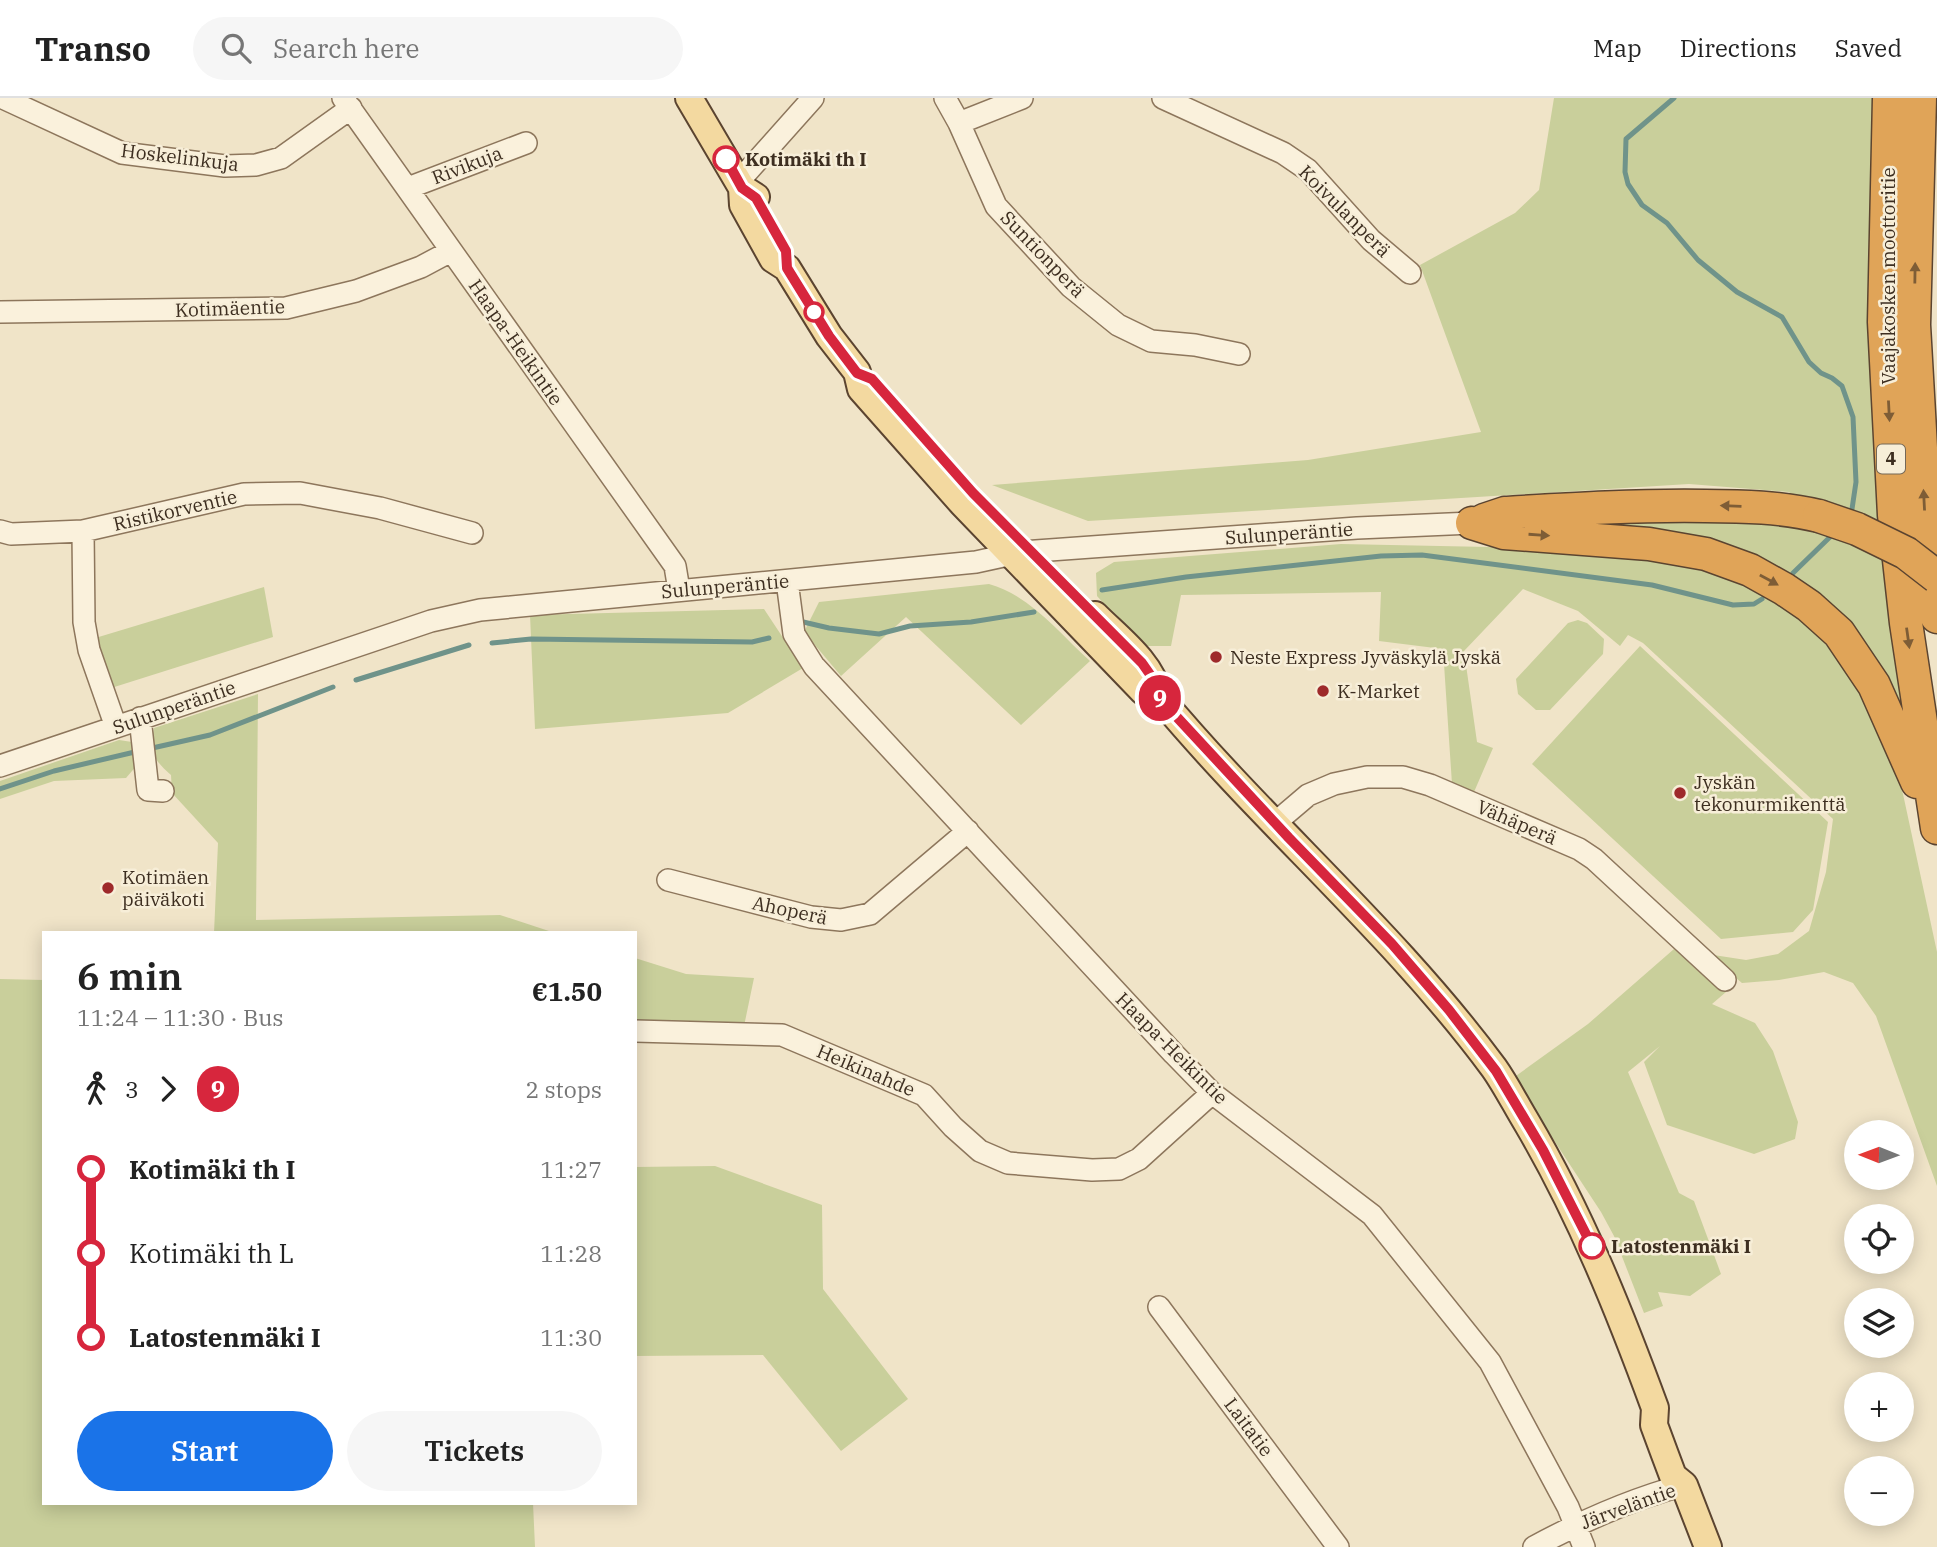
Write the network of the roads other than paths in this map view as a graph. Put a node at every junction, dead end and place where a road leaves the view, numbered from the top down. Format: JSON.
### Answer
{"nodes":[{"id":1,"x":3,"y":98,"type":"edge"},
{"id":2,"x":689,"y":98,"type":"edge"},
{"id":3,"x":813,"y":98,"type":"edge"},
{"id":4,"x":945,"y":98,"type":"edge"},
{"id":5,"x":1022,"y":98,"type":"edge"},
{"id":6,"x":1163,"y":98,"type":"edge"},
{"id":7,"x":1889,"y":98,"type":"edge"},
{"id":8,"x":1920,"y":98,"type":"edge"},
{"id":9,"x":347,"y":103,"type":"edge"},
{"id":10,"x":959,"y":123,"type":"junction"},
{"id":11,"x":526,"y":143,"type":"dead end"},
{"id":12,"x":740,"y":185,"type":"junction"},
{"id":13,"x":408,"y":188,"type":"junction"},
{"id":14,"x":451,"y":251,"type":"junction"},
{"id":15,"x":1410,"y":273,"type":"dead end"},
{"id":16,"x":0,"y":312,"type":"edge"},
{"id":17,"x":1239,"y":354,"type":"dead end"},
{"id":18,"x":1472,"y":523,"type":"junction"},
{"id":19,"x":0,"y":531,"type":"edge"},
{"id":20,"x":83,"y":531,"type":"junction"},
{"id":21,"x":472,"y":533,"type":"dead end"},
{"id":22,"x":1022,"y":553,"type":"junction"},
{"id":23,"x":1937,"y":577,"type":"edge"},
{"id":24,"x":787,"y":581,"type":"junction"},
{"id":25,"x":679,"y":590,"type":"junction"},
{"id":26,"x":1937,"y":617,"type":"edge"},
{"id":27,"x":140,"y":718,"type":"junction"},
{"id":28,"x":116,"y":727,"type":"junction"},
{"id":29,"x":0,"y":766,"type":"edge"},
{"id":30,"x":163,"y":791,"type":"dead end"},
{"id":31,"x":1275,"y":823,"type":"junction"},
{"id":32,"x":1936,"y":823,"type":"edge"},
{"id":33,"x":968,"y":831,"type":"junction"},
{"id":34,"x":668,"y":880,"type":"dead end"},
{"id":35,"x":1725,"y":980,"type":"dead end"},
{"id":36,"x":637,"y":1031,"type":"edge"},
{"id":37,"x":1212,"y":1093,"type":"junction"},
{"id":38,"x":1159,"y":1307,"type":"dead end"},
{"id":39,"x":1684,"y":1485,"type":"junction"},
{"id":40,"x":1577,"y":1524,"type":"junction"},
{"id":41,"x":1338,"y":1547,"type":"edge"},
{"id":42,"x":1534,"y":1547,"type":"edge"},
{"id":43,"x":1584,"y":1547,"type":"edge"},
{"id":44,"x":1707,"y":1547,"type":"edge"}],
"edges":[{"from":1,"to":9,"type":"street","name":"Hoskelinkuja"},
{"from":2,"to":12,"type":"main road"},
{"from":3,"to":12,"type":"street"},
{"from":4,"to":10,"type":"street","name":"Suntionperä"},
{"from":5,"to":10,"type":"street"},
{"from":6,"to":15,"type":"street","name":"Koivulanperä"},
{"from":7,"to":32,"type":"highway","name":"Vaajakosken moottoritie","number":"4","one_way":true},
{"from":26,"to":8,"type":"highway","name":"Vaajakosken moottoritie","number":"4","one_way":true},
{"from":9,"to":13,"type":"street","name":"Haapa-Heikintie"},
{"from":10,"to":17,"type":"street","name":"Suntionperä"},
{"from":11,"to":13,"type":"street","name":"Rivikuja"},
{"from":12,"to":22,"type":"main road"},
{"from":13,"to":14,"type":"street","name":"Haapa-Heikintie"},
{"from":14,"to":16,"type":"street","name":"Kotimäentie"},
{"from":14,"to":25,"type":"street","name":"Haapa-Heikintie"},
{"from":18,"to":22,"type":"street","name":"Sulunperäntie"},
{"from":23,"to":18,"type":"highway","one_way":true,"bridge":true},
{"from":18,"to":32,"type":"highway","one_way":true},
{"from":19,"to":20,"type":"street","name":"Ristikorventie"},
{"from":20,"to":21,"type":"street","name":"Ristikorventie"},
{"from":20,"to":28,"type":"street"},
{"from":22,"to":24,"type":"street","name":"Sulunperäntie"},
{"from":22,"to":31,"type":"main road"},
{"from":24,"to":25,"type":"street","name":"Sulunperäntie"},
{"from":24,"to":33,"type":"street","name":"Haapa-Heikintie"},
{"from":25,"to":27,"type":"street","name":"Sulunperäntie"},
{"from":27,"to":28,"type":"street","name":"Sulunperäntie"},
{"from":27,"to":30,"type":"street"},
{"from":28,"to":29,"type":"street","name":"Sulunperäntie"},
{"from":31,"to":35,"type":"street","name":"Vähäperä"},
{"from":31,"to":39,"type":"main road"},
{"from":33,"to":34,"type":"street","name":"Ahoperä"},
{"from":33,"to":37,"type":"street","name":"Haapa-Heikintie"},
{"from":36,"to":37,"type":"street","name":"Heikinahde"},
{"from":37,"to":40,"type":"street","name":"Haapa-Heikintie"},
{"from":38,"to":41,"type":"street","name":"Laitatie"},
{"from":39,"to":40,"type":"street","name":"Järveläntie"},
{"from":39,"to":44,"type":"main road"},
{"from":40,"to":42,"type":"street","name":"Järveläntie"},
{"from":40,"to":43,"type":"street","name":"Haapa-Heikintie"}]}
